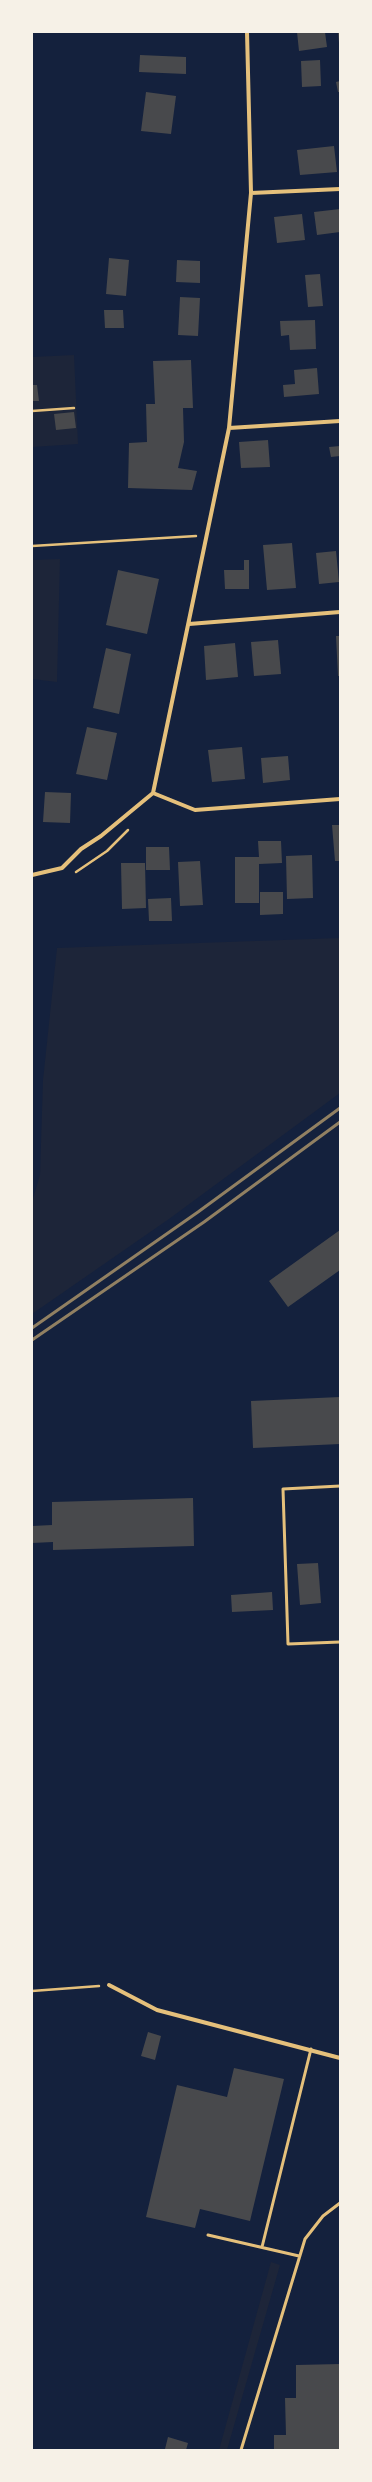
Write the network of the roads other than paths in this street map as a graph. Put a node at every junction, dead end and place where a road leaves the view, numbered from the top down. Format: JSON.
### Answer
{"nodes":[{"id":1,"x":248,"y":32,"type":"edge"},
{"id":2,"x":340,"y":189,"type":"edge"},
{"id":3,"x":250,"y":193,"type":"junction"},
{"id":4,"x":340,"y":421,"type":"edge"},
{"id":5,"x":229,"y":428,"type":"junction"},
{"id":6,"x":340,"y":612,"type":"edge"},
{"id":7,"x":189,"y":624,"type":"junction"},
{"id":8,"x":153,"y":793,"type":"junction"},
{"id":9,"x":340,"y":799,"type":"edge"},
{"id":10,"x":32,"y":875,"type":"edge"},
{"id":11,"x":340,"y":1486,"type":"edge"},
{"id":12,"x":340,"y":1642,"type":"edge"},
{"id":13,"x":109,"y":1985,"type":"road end"},
{"id":14,"x":311,"y":2049,"type":"junction"},
{"id":15,"x":340,"y":2058,"type":"edge"},
{"id":16,"x":340,"y":2203,"type":"edge"},
{"id":17,"x":208,"y":2235,"type":"dead end"},
{"id":18,"x":262,"y":2247,"type":"junction"},
{"id":19,"x":299,"y":2256,"type":"junction"},
{"id":20,"x":241,"y":2450,"type":"edge"}],
"edges":[{"from":1,"to":3,"type":"street"},
{"from":2,"to":3,"type":"street"},
{"from":3,"to":5,"type":"street"},
{"from":4,"to":5,"type":"street"},
{"from":5,"to":7,"type":"street"},
{"from":6,"to":7,"type":"street"},
{"from":7,"to":8,"type":"street"},
{"from":8,"to":9,"type":"street"},
{"from":8,"to":10,"type":"street"},
{"from":11,"to":12,"type":"lane"},
{"from":13,"to":14,"type":"street"},
{"from":14,"to":15,"type":"street"},
{"from":14,"to":18,"type":"lane"},
{"from":16,"to":19,"type":"lane"},
{"from":17,"to":18,"type":"lane"},
{"from":18,"to":19,"type":"lane"},
{"from":19,"to":20,"type":"lane"}]}
